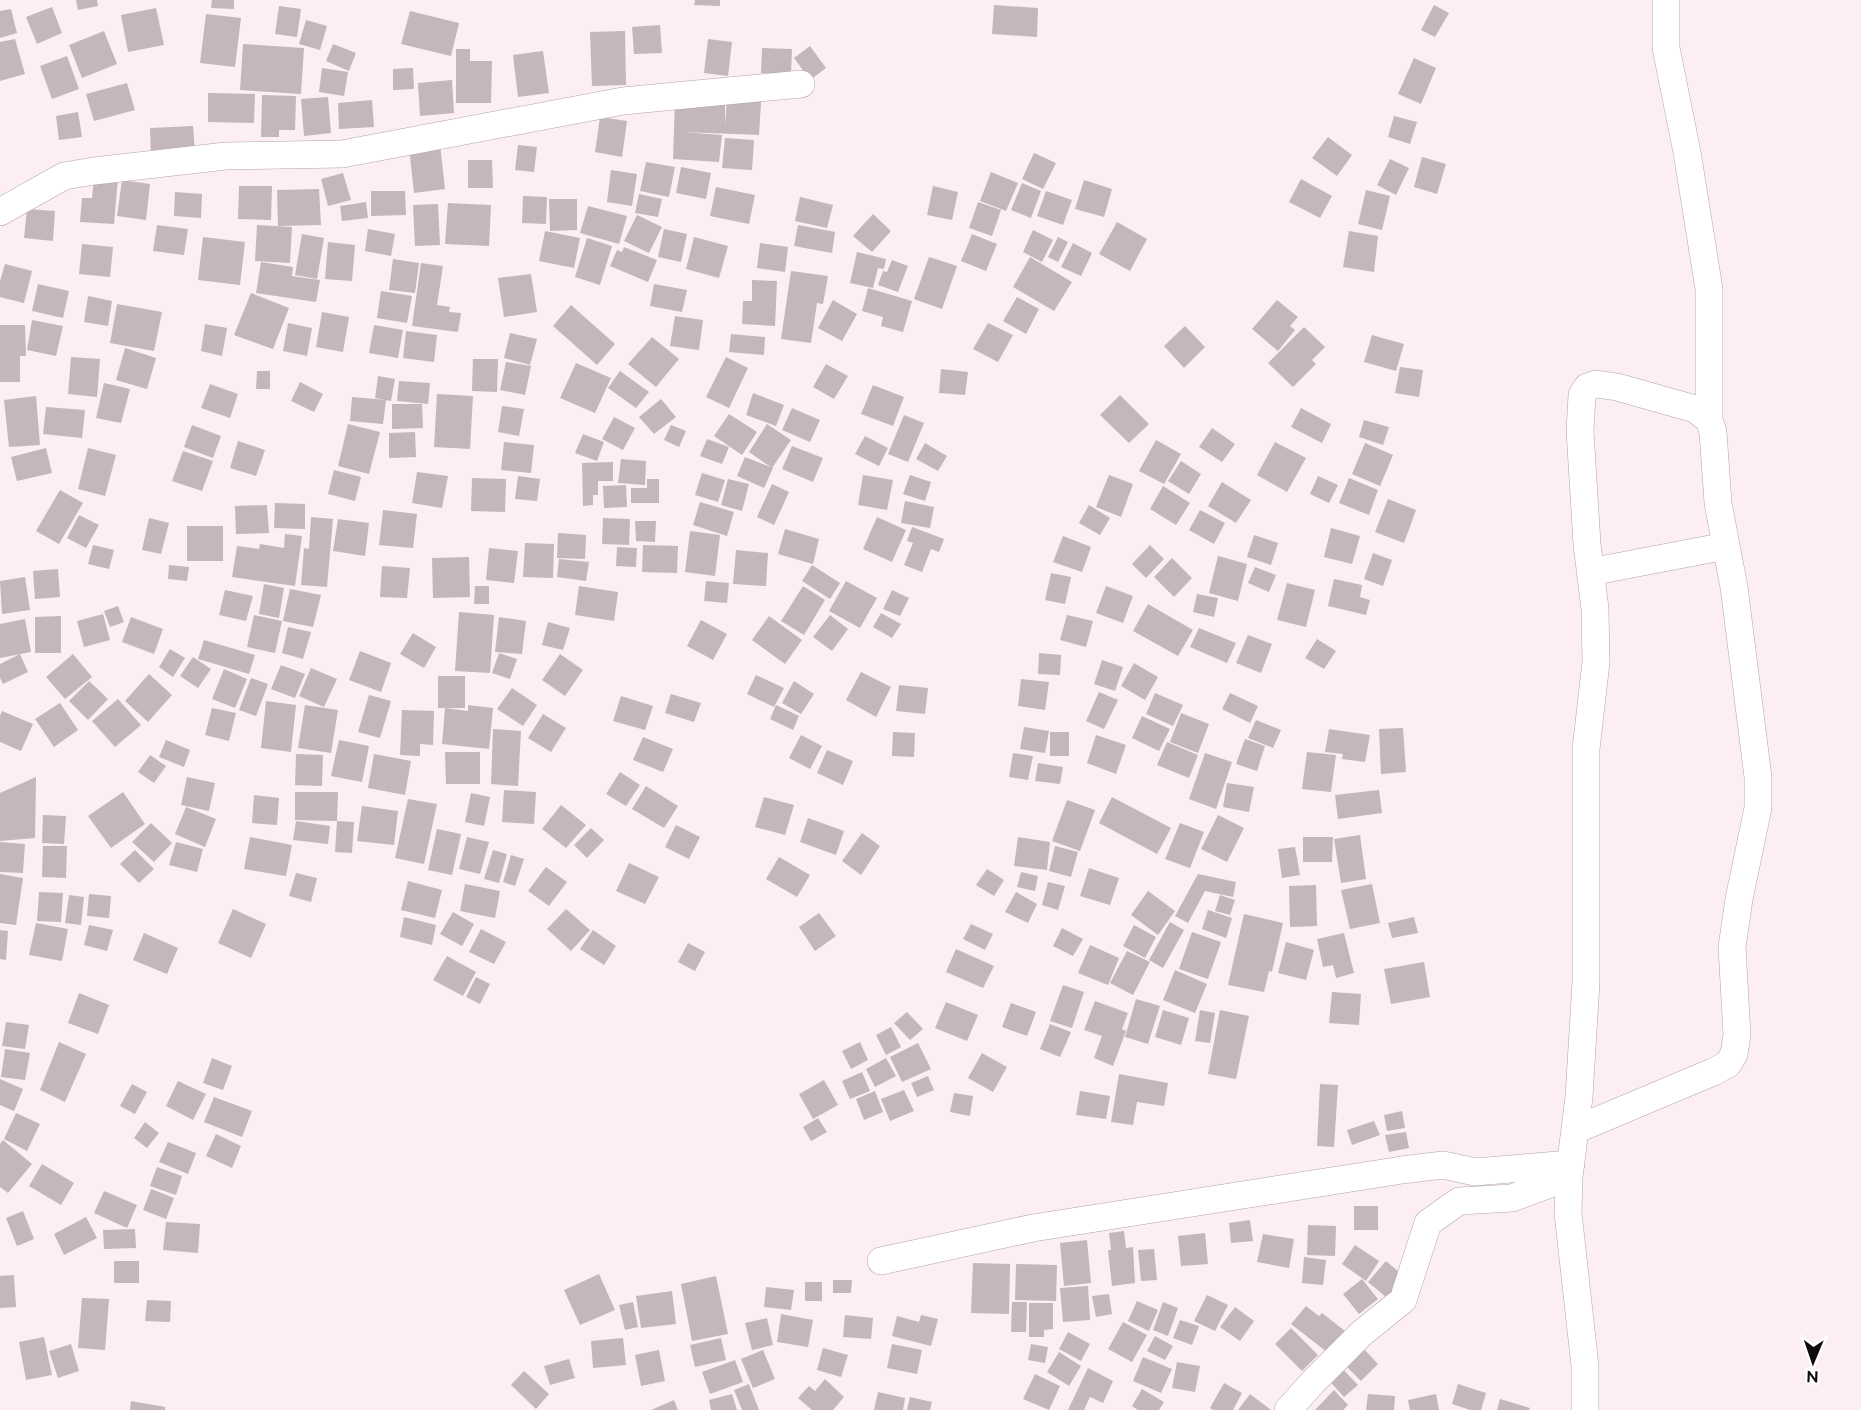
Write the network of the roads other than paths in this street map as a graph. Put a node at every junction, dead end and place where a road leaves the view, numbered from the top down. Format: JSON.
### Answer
{"nodes":[{"id":1,"x":1665,"y":0,"type":"edge"},
{"id":2,"x":801,"y":84,"type":"dead end"},
{"id":3,"x":0,"y":212,"type":"edge"},
{"id":4,"x":1709,"y":420,"type":"junction"},
{"id":5,"x":1726,"y":546,"type":"junction"},
{"id":6,"x":1590,"y":572,"type":"junction"},
{"id":7,"x":1575,"y":1130,"type":"junction"},
{"id":8,"x":1570,"y":1170,"type":"junction"},
{"id":9,"x":880,"y":1261,"type":"dead end"},
{"id":10,"x":1288,"y":1410,"type":"edge"},
{"id":11,"x":1585,"y":1410,"type":"edge"}],
"edges":[{"from":1,"to":4,"type":"street"},
{"from":2,"to":3,"type":"street"},
{"from":4,"to":5,"type":"street"},
{"from":4,"to":6,"type":"street"},
{"from":5,"to":6,"type":"street"},
{"from":5,"to":7,"type":"street"},
{"from":6,"to":7,"type":"street"},
{"from":7,"to":8,"type":"street"},
{"from":8,"to":9,"type":"street"},
{"from":8,"to":10,"type":"street"},
{"from":8,"to":11,"type":"street"}]}
